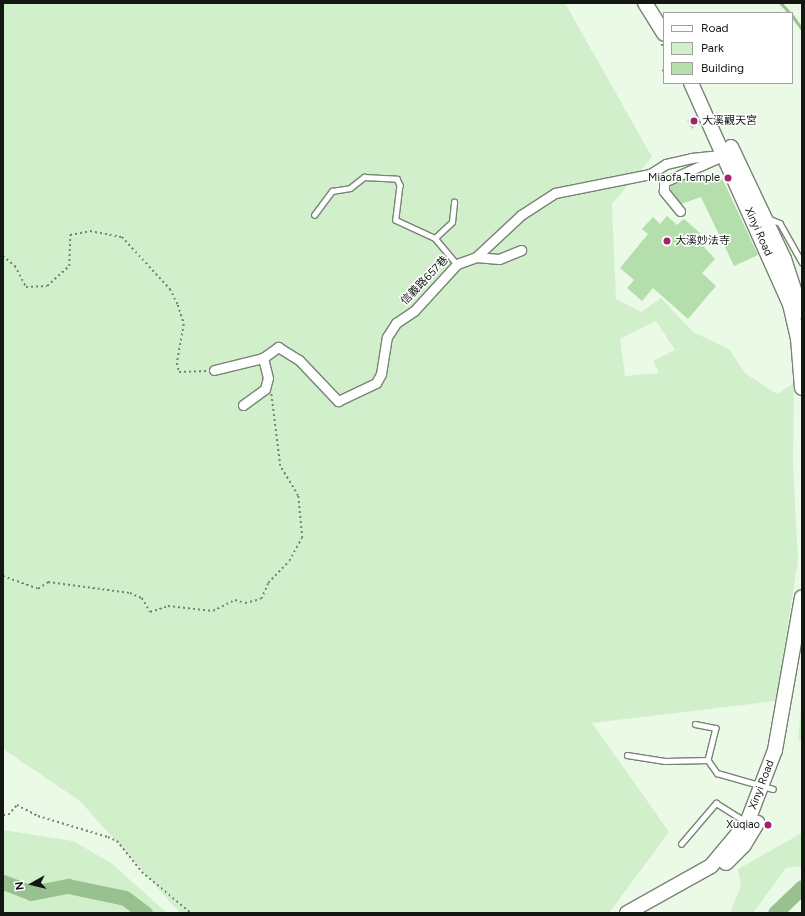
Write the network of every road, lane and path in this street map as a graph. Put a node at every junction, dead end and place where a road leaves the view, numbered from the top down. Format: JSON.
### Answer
{"nodes":[{"id":1,"x":645,"y":3,"type":"edge"},
{"id":2,"x":656,"y":3,"type":"edge"},
{"id":3,"x":663,"y":15,"type":"edge"},
{"id":4,"x":663,"y":32,"type":"edge"},
{"id":5,"x":692,"y":84,"type":"edge"},
{"id":6,"x":701,"y":84,"type":"edge"},
{"id":7,"x":729,"y":153,"type":"junction"},
{"id":8,"x":454,"y":202,"type":"dead end"},
{"id":9,"x":680,"y":211,"type":"dead end"},
{"id":10,"x":314,"y":215,"type":"dead end"},
{"id":11,"x":757,"y":217,"type":"junction"},
{"id":12,"x":435,"y":238,"type":"junction"},
{"id":13,"x":521,"y":250,"type":"dead end"},
{"id":14,"x":3,"y":256,"type":"edge"},
{"id":15,"x":476,"y":257,"type":"junction"},
{"id":16,"x":802,"y":262,"type":"edge"},
{"id":17,"x":457,"y":264,"type":"junction"},
{"id":18,"x":802,"y":316,"type":"edge"},
{"id":19,"x":263,"y":358,"type":"junction"},
{"id":20,"x":214,"y":370,"type":"joint"},
{"id":21,"x":268,"y":378,"type":"junction"},
{"id":22,"x":802,"y":388,"type":"edge"},
{"id":23,"x":243,"y":405,"type":"dead end"},
{"id":24,"x":3,"y":576,"type":"edge"},
{"id":25,"x":802,"y":597,"type":"edge"},
{"id":26,"x":802,"y":653,"type":"edge"},
{"id":27,"x":695,"y":724,"type":"dead end"},
{"id":28,"x":628,"y":755,"type":"dead end"},
{"id":29,"x":708,"y":760,"type":"junction"},
{"id":30,"x":768,"y":788,"type":"junction"},
{"id":31,"x":3,"y":815,"type":"edge"},
{"id":32,"x":751,"y":825,"type":"junction"},
{"id":33,"x":681,"y":844,"type":"dead end"},
{"id":34,"x":191,"y":913,"type":"edge"},
{"id":35,"x":627,"y":913,"type":"edge"},
{"id":36,"x":644,"y":913,"type":"edge"}],
"edges":[{"from":1,"to":4,"type":"main road"},
{"from":2,"to":3,"type":"main road"},
{"from":5,"to":7,"type":"main road","name":"Xinyi Road"},
{"from":6,"to":7,"type":"main road","name":"Xinyi Road"},
{"from":7,"to":9,"type":"street"},
{"from":7,"to":11,"type":"main road","name":"Xinyi Road"},
{"from":7,"to":15,"type":"street","name":"信義路657巷"},
{"from":8,"to":12,"type":"lane"},
{"from":10,"to":12,"type":"lane"},
{"from":11,"to":16,"type":"lane"},
{"from":11,"to":18,"type":"main road","name":"Xinyi Road"},
{"from":11,"to":22,"type":"main road","name":"Xinyi Road"},
{"from":12,"to":17,"type":"lane"},
{"from":13,"to":15,"type":"street"},
{"from":14,"to":20,"type":"path"},
{"from":15,"to":17,"type":"street","name":"信義路657巷"},
{"from":17,"to":19,"type":"street","name":"信義路657巷"},
{"from":19,"to":20,"type":"street"},
{"from":19,"to":21,"type":"street"},
{"from":21,"to":23,"type":"street"},
{"from":21,"to":24,"type":"path"},
{"from":25,"to":30,"type":"main road","name":"Xinyi Road"},
{"from":26,"to":30,"type":"main road","name":"Xinyi Road"},
{"from":27,"to":29,"type":"lane"},
{"from":28,"to":29,"type":"lane"},
{"from":29,"to":30,"type":"lane"},
{"from":30,"to":32,"type":"main road","name":"Xinyi Road"},
{"from":31,"to":34,"type":"path"},
{"from":32,"to":33,"type":"lane"},
{"from":32,"to":35,"type":"main road","name":"Xinyi Road"},
{"from":32,"to":36,"type":"main road","name":"Xinyi Road"}]}
